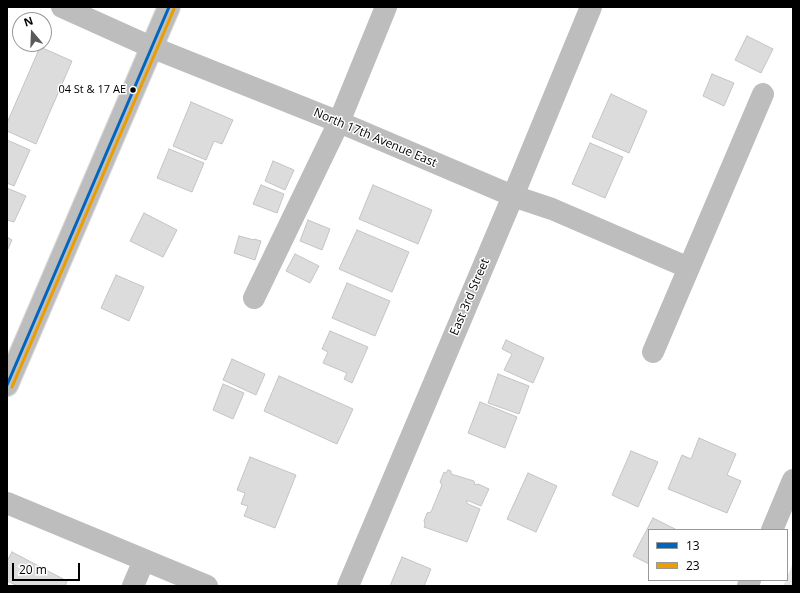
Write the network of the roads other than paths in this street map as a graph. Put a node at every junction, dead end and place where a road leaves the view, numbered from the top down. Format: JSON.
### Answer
{"nodes":[{"id":1,"x":62,"y":7,"type":"edge"},
{"id":2,"x":169,"y":7,"type":"edge"},
{"id":3,"x":386,"y":7,"type":"edge"},
{"id":4,"x":591,"y":7,"type":"edge"},
{"id":5,"x":151,"y":47,"type":"junction"},
{"id":6,"x":763,"y":94,"type":"dead end"},
{"id":7,"x":339,"y":122,"type":"junction"},
{"id":8,"x":513,"y":196,"type":"junction"},
{"id":9,"x":689,"y":268,"type":"junction"},
{"id":10,"x":254,"y":298,"type":"dead end"},
{"id":11,"x":653,"y":352,"type":"dead end"},
{"id":12,"x":7,"y":385,"type":"edge"},
{"id":13,"x":793,"y":480,"type":"edge"},
{"id":14,"x":7,"y":503,"type":"edge"},
{"id":15,"x":772,"y":529,"type":"edge"},
{"id":16,"x":144,"y":560,"type":"junction"},
{"id":17,"x":133,"y":586,"type":"edge"},
{"id":18,"x":208,"y":586,"type":"edge"},
{"id":19,"x":348,"y":586,"type":"edge"}],
"edges":[{"from":1,"to":5,"type":"street","name":"North 17th Avenue East"},
{"from":2,"to":5,"type":"street"},
{"from":3,"to":7,"type":"street"},
{"from":4,"to":8,"type":"street","name":"East 3rd Street"},
{"from":5,"to":7,"type":"street","name":"North 17th Avenue East"},
{"from":5,"to":12,"type":"street"},
{"from":6,"to":9,"type":"street"},
{"from":7,"to":8,"type":"street","name":"North 17th Avenue East"},
{"from":7,"to":10,"type":"street"},
{"from":8,"to":9,"type":"street","name":"North 17th Avenue East"},
{"from":8,"to":19,"type":"street","name":"East 3rd Street"},
{"from":9,"to":11,"type":"street"},
{"from":13,"to":15,"type":"street"},
{"from":14,"to":16,"type":"street"},
{"from":16,"to":17,"type":"street"},
{"from":16,"to":18,"type":"street"}]}
